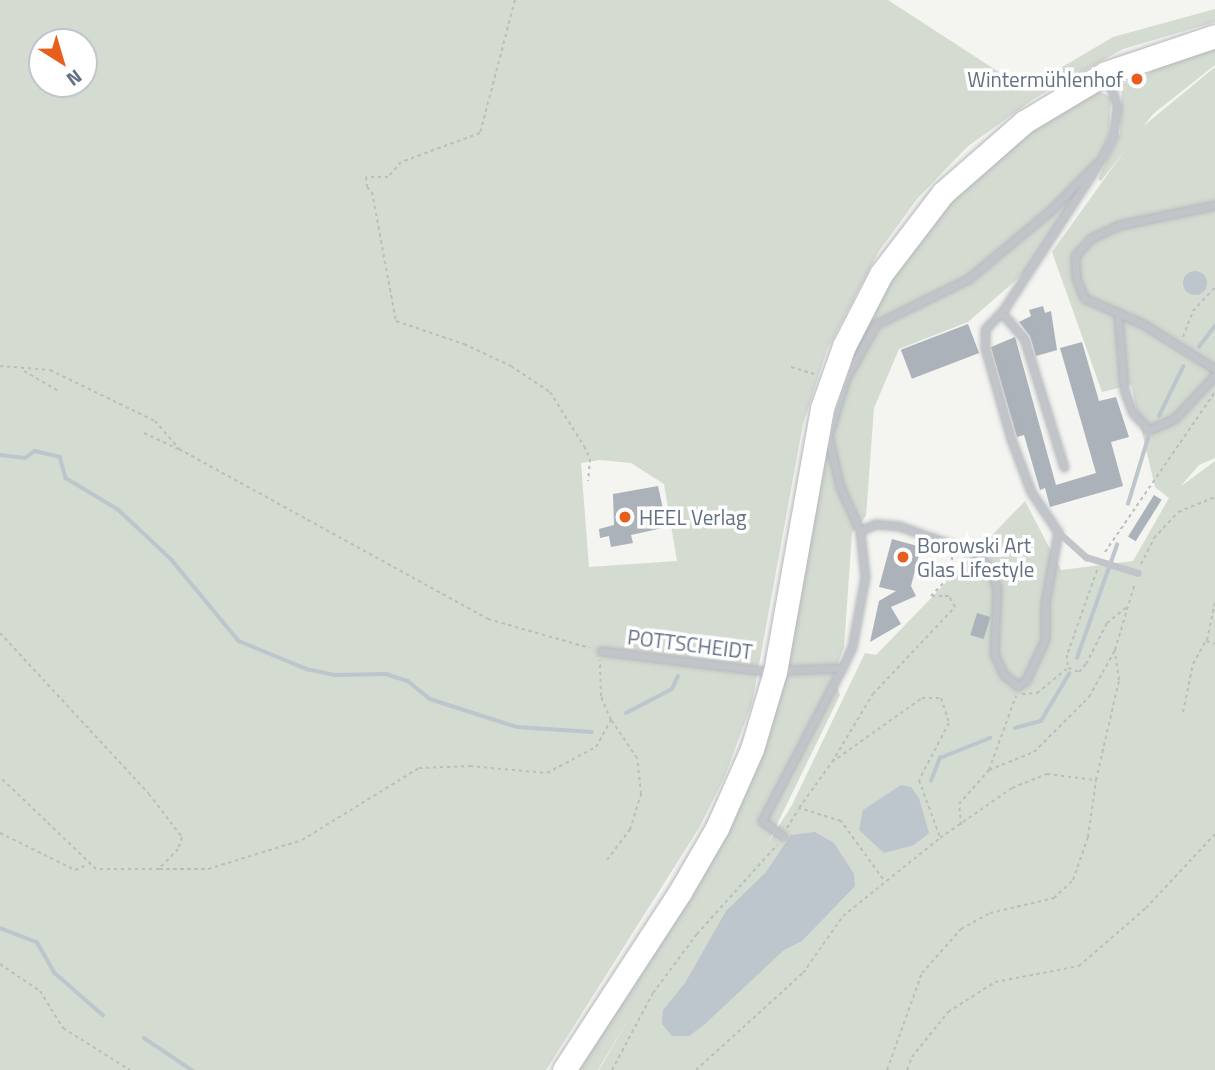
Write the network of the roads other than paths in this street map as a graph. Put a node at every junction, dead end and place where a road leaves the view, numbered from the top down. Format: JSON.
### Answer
{"nodes":[{"id":1,"x":1215,"y":36,"type":"edge"},
{"id":2,"x":1106,"y":73,"type":"junction"},
{"id":3,"x":1102,"y":158,"type":"junction"},
{"id":4,"x":1215,"y":205,"type":"edge"},
{"id":5,"x":1001,"y":312,"type":"junction"},
{"id":6,"x":1118,"y":315,"type":"junction"},
{"id":7,"x":1215,"y":369,"type":"edge"},
{"id":8,"x":1215,"y":375,"type":"edge"},
{"id":9,"x":1064,"y":467,"type":"dead end"},
{"id":10,"x":860,"y":531,"type":"junction"},
{"id":11,"x":1058,"y":532,"type":"junction"},
{"id":12,"x":1139,"y":573,"type":"road end"},
{"id":13,"x":601,"y":651,"type":"road end"},
{"id":14,"x":842,"y":668,"type":"junction"},
{"id":15,"x":775,"y":672,"type":"junction"},
{"id":16,"x":783,"y":836,"type":"road end"},
{"id":17,"x":564,"y":1070,"type":"edge"}],
"edges":[{"from":1,"to":2,"type":"main road"},
{"from":2,"to":3,"type":"lane"},
{"from":2,"to":15,"type":"main road"},
{"from":3,"to":5,"type":"lane"},
{"from":3,"to":10,"type":"lane"},
{"from":4,"to":6,"type":"lane"},
{"from":5,"to":9,"type":"lane"},
{"from":5,"to":11,"type":"lane"},
{"from":6,"to":7,"type":"lane"},
{"from":6,"to":8,"type":"lane"},
{"from":10,"to":11,"type":"lane"},
{"from":10,"to":14,"type":"lane"},
{"from":11,"to":12,"type":"lane","bridge":true},
{"from":13,"to":15,"type":"lane","name":"POTTSCHEIDT"},
{"from":14,"to":15,"type":"lane","name":"POTTSCHEIDT"},
{"from":14,"to":16,"type":"lane"},
{"from":15,"to":17,"type":"main road"}]}
